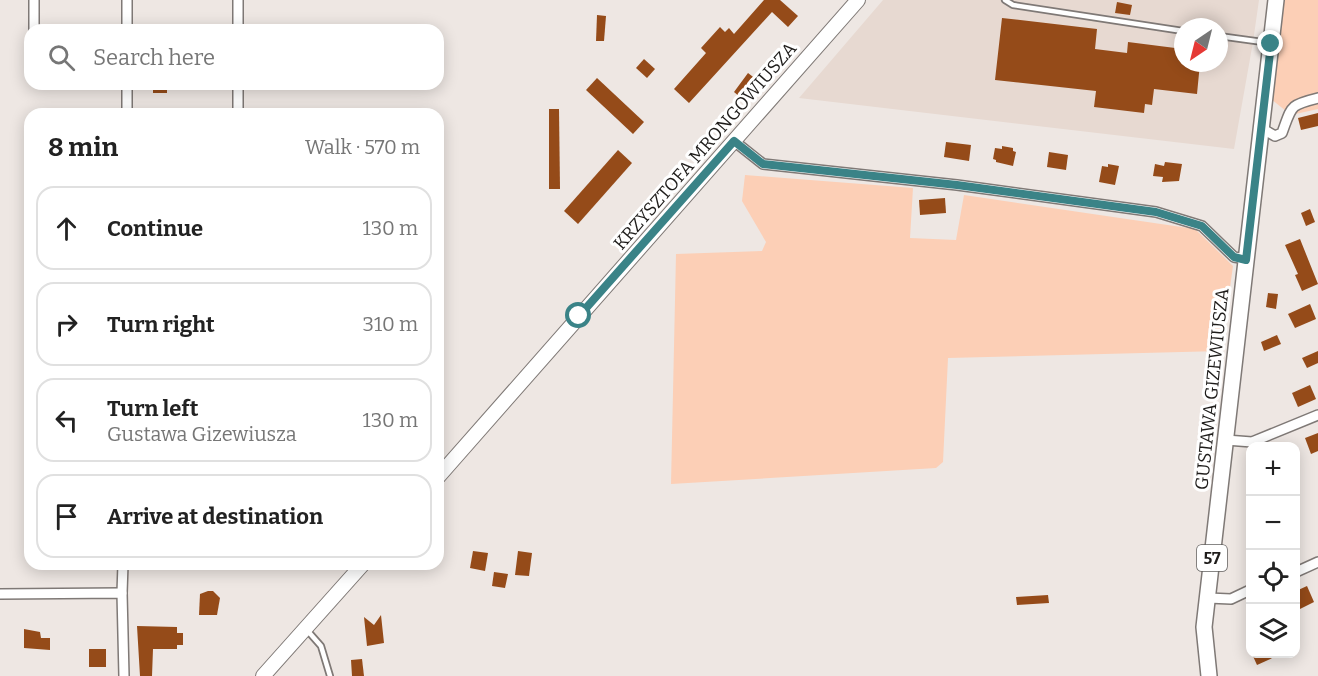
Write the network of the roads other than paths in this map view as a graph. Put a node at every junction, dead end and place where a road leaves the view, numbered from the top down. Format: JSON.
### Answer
{"nodes":[{"id":1,"x":34,"y":0,"type":"edge"},
{"id":2,"x":127,"y":0,"type":"edge"},
{"id":3,"x":238,"y":0,"type":"edge"},
{"id":4,"x":858,"y":0,"type":"edge"},
{"id":5,"x":1005,"y":0,"type":"edge"},
{"id":6,"x":1276,"y":0,"type":"edge"},
{"id":7,"x":34,"y":24,"type":"edge"},
{"id":8,"x":127,"y":24,"type":"edge"},
{"id":9,"x":238,"y":24,"type":"edge"},
{"id":10,"x":1174,"y":30,"type":"edge"},
{"id":11,"x":1228,"y":37,"type":"edge"},
{"id":12,"x":1271,"y":44,"type":"junction"},
{"id":13,"x":127,"y":90,"type":"edge"},
{"id":14,"x":238,"y":90,"type":"edge"},
{"id":15,"x":1318,"y":98,"type":"edge"},
{"id":16,"x":127,"y":108,"type":"edge"},
{"id":17,"x":237,"y":108,"type":"edge"},
{"id":18,"x":1261,"y":129,"type":"junction"},
{"id":19,"x":734,"y":141,"type":"junction"},
{"id":20,"x":1246,"y":260,"type":"junction"},
{"id":21,"x":1318,"y":415,"type":"edge"},
{"id":22,"x":1226,"y":440,"type":"junction"},
{"id":23,"x":444,"y":470,"type":"edge"},
{"id":24,"x":1318,"y":562,"type":"edge"},
{"id":25,"x":123,"y":570,"type":"edge"},
{"id":26,"x":358,"y":570,"type":"edge"},
{"id":27,"x":1300,"y":570,"type":"edge"},
{"id":28,"x":1246,"y":592,"type":"edge"},
{"id":29,"x":122,"y":593,"type":"junction"},
{"id":30,"x":0,"y":594,"type":"edge"},
{"id":31,"x":1208,"y":598,"type":"junction"},
{"id":32,"x":306,"y":629,"type":"junction"},
{"id":33,"x":124,"y":676,"type":"edge"},
{"id":34,"x":263,"y":676,"type":"edge"},
{"id":35,"x":330,"y":676,"type":"edge"},
{"id":36,"x":1209,"y":676,"type":"edge"}],
"edges":[{"from":1,"to":7,"type":"street"},
{"from":2,"to":8,"type":"street"},
{"from":3,"to":9,"type":"street"},
{"from":4,"to":19,"type":"main road","name":"KRZYSZTOFA MRONGOWIUSZA"},
{"from":5,"to":10,"type":"lane"},
{"from":6,"to":12,"type":"main road","name":"GUSTAWA GIZEWIUSZA","number":"57"},
{"from":11,"to":12,"type":"lane"},
{"from":12,"to":18,"type":"main road","name":"GUSTAWA GIZEWIUSZA","number":"57"},
{"from":13,"to":16,"type":"street"},
{"from":14,"to":17,"type":"street"},
{"from":15,"to":18,"type":"street"},
{"from":18,"to":20,"type":"main road","name":"GUSTAWA GIZEWIUSZA","number":"57"},
{"from":19,"to":20,"type":"street"},
{"from":19,"to":23,"type":"main road","name":"KRZYSZTOFA MRONGOWIUSZA"},
{"from":20,"to":22,"type":"main road","name":"GUSTAWA GIZEWIUSZA","number":"57"},
{"from":21,"to":22,"type":"street"},
{"from":22,"to":31,"type":"main road","name":"GUSTAWA GIZEWIUSZA","number":"57"},
{"from":24,"to":27,"type":"street"},
{"from":25,"to":29,"type":"street"},
{"from":26,"to":32,"type":"main road"},
{"from":28,"to":31,"type":"street"},
{"from":29,"to":30,"type":"street"},
{"from":29,"to":33,"type":"street"},
{"from":31,"to":36,"type":"main road","name":"GUSTAWA GIZEWIUSZA","number":"57"},
{"from":32,"to":34,"type":"main road"},
{"from":32,"to":35,"type":"lane"}]}
